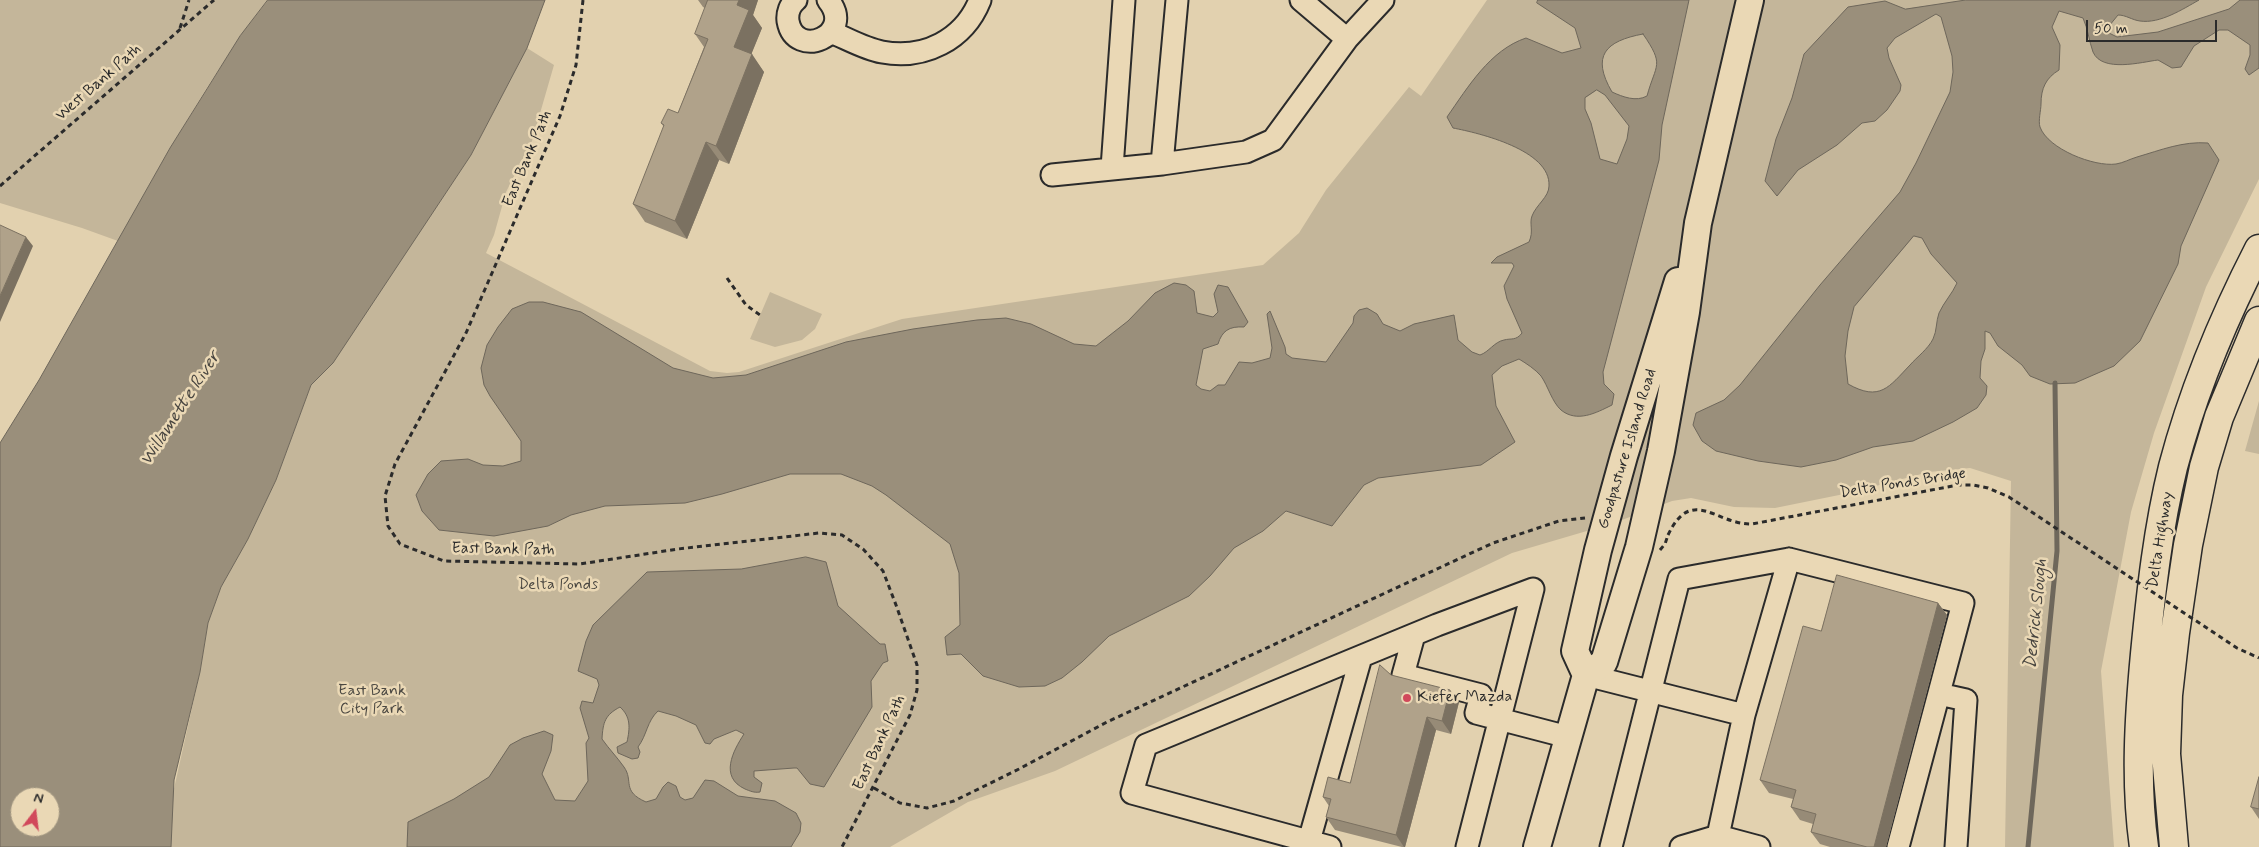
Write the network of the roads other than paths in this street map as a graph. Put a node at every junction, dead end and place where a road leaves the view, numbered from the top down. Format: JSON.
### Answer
{"nodes":[{"id":1,"x":796,"y":0,"type":"edge"},
{"id":2,"x":828,"y":0,"type":"edge"},
{"id":3,"x":980,"y":0,"type":"edge"},
{"id":4,"x":1124,"y":0,"type":"edge"},
{"id":5,"x":1176,"y":0,"type":"edge"},
{"id":6,"x":1302,"y":0,"type":"edge"},
{"id":7,"x":1383,"y":0,"type":"edge"},
{"id":8,"x":1750,"y":0,"type":"edge"},
{"id":9,"x":832,"y":32,"type":"junction"},
{"id":10,"x":1347,"y":39,"type":"junction"},
{"id":11,"x":1162,"y":164,"type":"junction"},
{"id":12,"x":1112,"y":168,"type":"junction"},
{"id":13,"x":1052,"y":175,"type":"dead end"},
{"id":14,"x":1698,"y":223,"type":"junction"},
{"id":15,"x":2259,"y":249,"type":"edge"},
{"id":16,"x":2259,"y":321,"type":"edge"},
{"id":17,"x":1789,"y":559,"type":"junction"},
{"id":18,"x":1414,"y":635,"type":"junction"},
{"id":19,"x":1361,"y":657,"type":"junction"},
{"id":20,"x":1586,"y":675,"type":"junction"},
{"id":21,"x":1649,"y":691,"type":"junction"},
{"id":22,"x":1939,"y":694,"type":"junction"},
{"id":23,"x":1744,"y":715,"type":"junction"},
{"id":24,"x":1501,"y":719,"type":"junction"},
{"id":25,"x":1568,"y":737,"type":"junction"},
{"id":26,"x":1718,"y":836,"type":"junction"},
{"id":27,"x":1309,"y":841,"type":"junction"},
{"id":28,"x":1330,"y":847,"type":"edge"},
{"id":29,"x":1467,"y":847,"type":"edge"},
{"id":30,"x":1537,"y":847,"type":"edge"},
{"id":31,"x":1611,"y":847,"type":"edge"},
{"id":32,"x":1681,"y":847,"type":"edge"},
{"id":33,"x":1759,"y":847,"type":"edge"},
{"id":34,"x":1898,"y":847,"type":"edge"},
{"id":35,"x":1956,"y":847,"type":"edge"},
{"id":36,"x":2144,"y":847,"type":"edge"},
{"id":37,"x":2174,"y":847,"type":"edge"}],
"edges":[{"from":1,"to":9,"type":"lane"},
{"from":2,"to":9,"type":"lane"},
{"from":3,"to":9,"type":"lane"},
{"from":4,"to":12,"type":"lane"},
{"from":5,"to":11,"type":"lane"},
{"from":6,"to":10,"type":"lane"},
{"from":7,"to":10,"type":"lane"},
{"from":8,"to":14,"type":"main road","name":"Goodpasture Island Road"},
{"from":10,"to":11,"type":"lane"},
{"from":11,"to":12,"type":"lane"},
{"from":12,"to":13,"type":"lane"},
{"from":14,"to":20,"type":"main road","name":"Goodpasture Island Road"},
{"from":14,"to":20,"type":"main road","name":"Goodpasture Island Road"},
{"from":15,"to":36,"type":"highway","name":"Delta Highway"},
{"from":16,"to":37,"type":"highway","name":"Delta Highway"},
{"from":17,"to":21,"type":"lane"},
{"from":17,"to":22,"type":"lane"},
{"from":17,"to":23,"type":"lane"},
{"from":18,"to":19,"type":"lane"},
{"from":18,"to":24,"type":"lane"},
{"from":18,"to":24,"type":"lane"},
{"from":19,"to":27,"type":"lane"},
{"from":19,"to":27,"type":"lane"},
{"from":20,"to":21,"type":"lane"},
{"from":20,"to":25,"type":"main road"},
{"from":21,"to":23,"type":"lane"},
{"from":21,"to":31,"type":"lane"},
{"from":22,"to":34,"type":"lane"},
{"from":22,"to":35,"type":"lane"},
{"from":23,"to":26,"type":"lane"},
{"from":24,"to":25,"type":"lane"},
{"from":24,"to":29,"type":"lane"},
{"from":25,"to":30,"type":"main road"},
{"from":26,"to":32,"type":"lane"},
{"from":26,"to":33,"type":"lane"},
{"from":27,"to":28,"type":"lane"}]}
